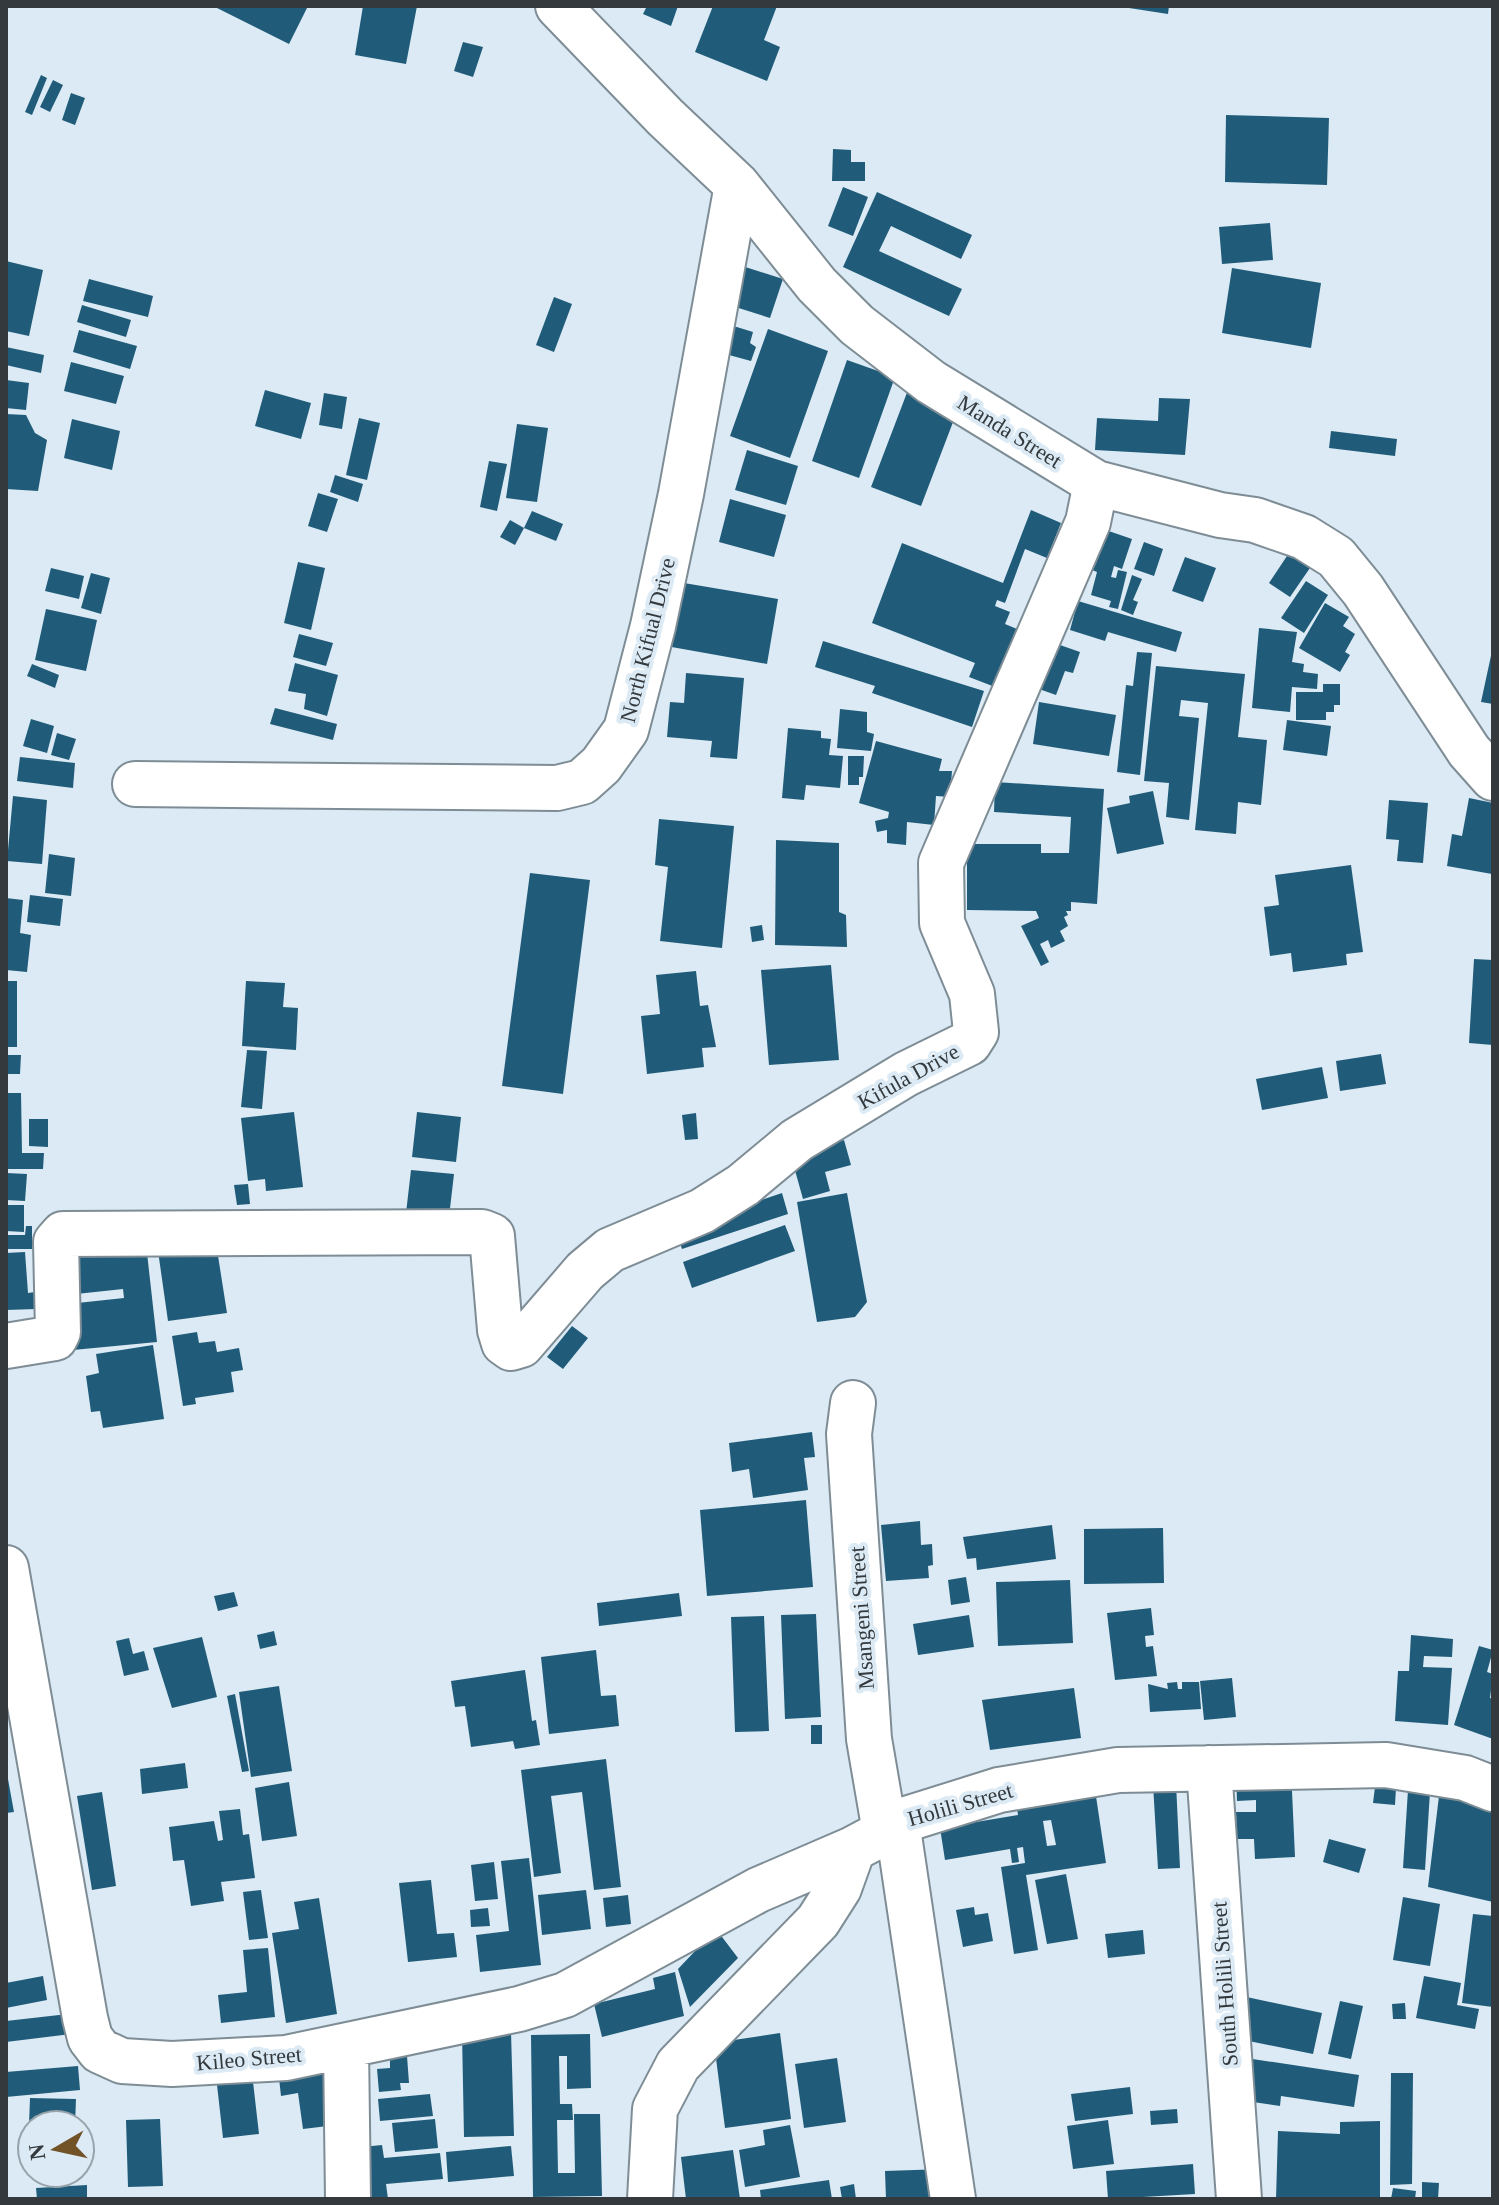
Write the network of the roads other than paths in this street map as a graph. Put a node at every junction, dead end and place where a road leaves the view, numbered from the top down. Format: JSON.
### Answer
{"nodes":[{"id":1,"x":558,"y":6,"type":"edge"},
{"id":2,"x":737,"y":185,"type":"junction"},
{"id":3,"x":1096,"y":483,"type":"junction"},
{"id":4,"x":1493,"y":778,"type":"edge"},
{"id":5,"x":135,"y":784,"type":"dead end"},
{"id":6,"x":6,"y":1346,"type":"edge"},
{"id":7,"x":853,"y":1403,"type":"dead end"},
{"id":8,"x":6,"y":1568,"type":"edge"},
{"id":9,"x":1209,"y":1768,"type":"junction"},
{"id":10,"x":1493,"y":1789,"type":"edge"},
{"id":11,"x":878,"y":1834,"type":"junction"},
{"id":12,"x":346,"y":2046,"type":"junction"},
{"id":13,"x":348,"y":2199,"type":"edge"},
{"id":14,"x":650,"y":2199,"type":"edge"},
{"id":15,"x":953,"y":2199,"type":"edge"},
{"id":16,"x":1239,"y":2199,"type":"edge"}],
"edges":[{"from":1,"to":2,"type":"street","name":"Manda Street"},
{"from":2,"to":3,"type":"street","name":"Manda Street"},
{"from":2,"to":5,"type":"street","name":"North Kifual Drive"},
{"from":3,"to":4,"type":"street","name":"Manda Street"},
{"from":3,"to":6,"type":"street","name":"Kifula Drive"},
{"from":7,"to":11,"type":"street","name":"Msangeni Street"},
{"from":8,"to":12,"type":"street","name":"Kileo Street"},
{"from":9,"to":10,"type":"street","name":"Holili Street"},
{"from":9,"to":11,"type":"street","name":"Holili Street"},
{"from":9,"to":16,"type":"street","name":"South Holili Street"},
{"from":11,"to":12,"type":"street","name":"Kileo Street"},
{"from":11,"to":14,"type":"street"},
{"from":11,"to":15,"type":"street","name":"Msangeni Street"},
{"from":12,"to":13,"type":"street"}]}
